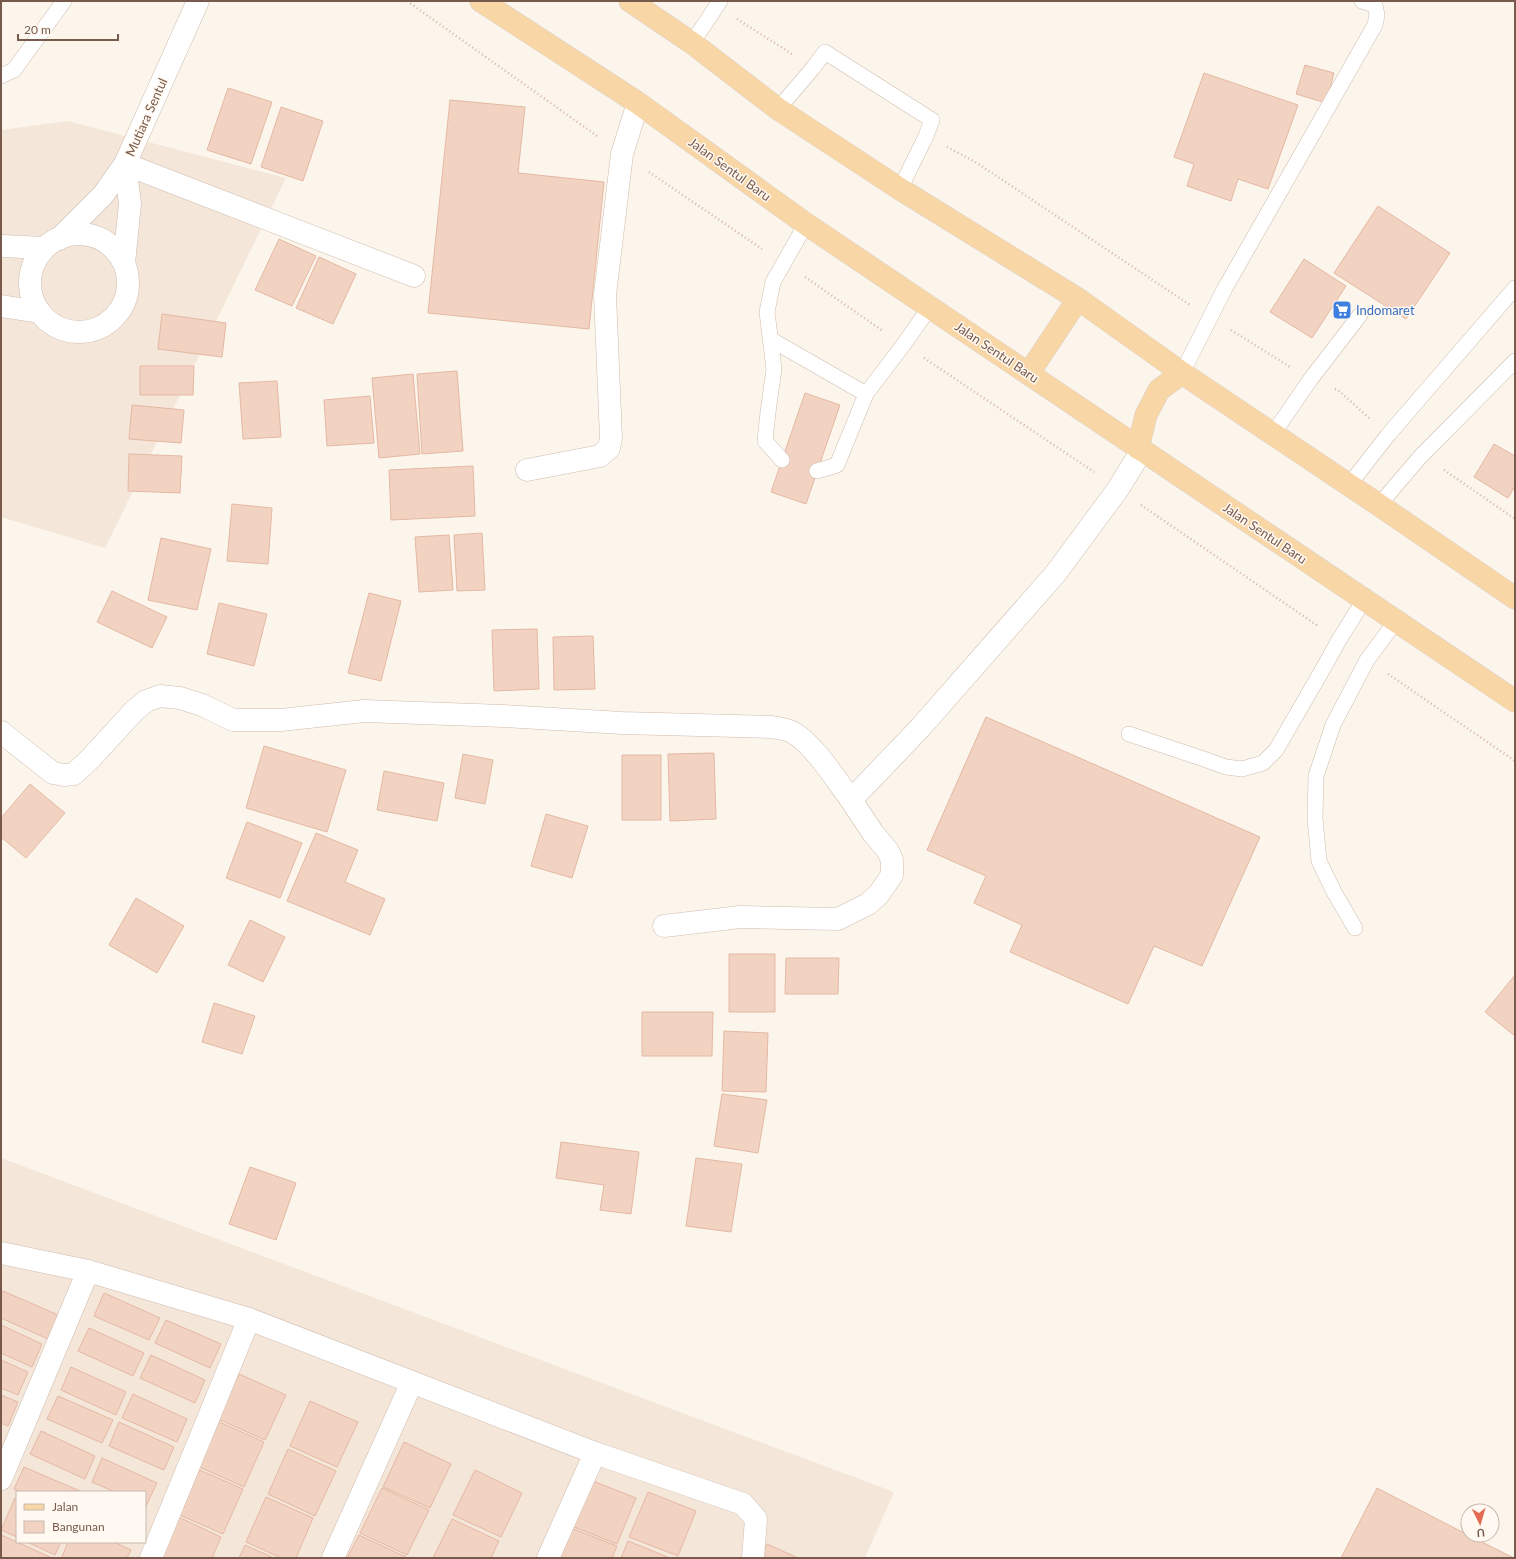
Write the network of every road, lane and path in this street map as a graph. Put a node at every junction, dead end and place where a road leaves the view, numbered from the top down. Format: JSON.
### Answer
{"nodes":[{"id":1,"x":64,"y":1,"type":"edge"},
{"id":2,"x":198,"y":1,"type":"edge"},
{"id":3,"x":407,"y":1,"type":"edge"},
{"id":4,"x":481,"y":1,"type":"edge"},
{"id":5,"x":630,"y":1,"type":"edge"},
{"id":6,"x":719,"y":1,"type":"edge"},
{"id":7,"x":1362,"y":1,"type":"edge"},
{"id":8,"x":692,"y":43,"type":"junction"},
{"id":9,"x":813,"y":68,"type":"junction"},
{"id":10,"x":1,"y":76,"type":"edge"},
{"id":11,"x":638,"y":103,"type":"junction"},
{"id":12,"x":778,"y":109,"type":"junction"},
{"id":13,"x":926,"y":136,"type":"junction"},
{"id":14,"x":622,"y":154,"type":"junction"},
{"id":15,"x":125,"y":164,"type":"junction"},
{"id":16,"x":900,"y":190,"type":"junction"},
{"id":17,"x":806,"y":224,"type":"junction"},
{"id":18,"x":52,"y":243,"type":"junction"},
{"id":19,"x":1,"y":246,"type":"edge"},
{"id":20,"x":124,"y":263,"type":"junction"},
{"id":21,"x":784,"y":263,"type":"junction"},
{"id":22,"x":414,"y":276,"type":"dead end"},
{"id":23,"x":1515,"y":288,"type":"edge"},
{"id":24,"x":1078,"y":299,"type":"junction"},
{"id":25,"x":1,"y":306,"type":"edge"},
{"id":26,"x":930,"y":307,"type":"junction"},
{"id":27,"x":40,"y":312,"type":"junction"},
{"id":28,"x":1360,"y":314,"type":"dead end"},
{"id":29,"x":1211,"y":318,"type":"junction"},
{"id":30,"x":770,"y":339,"type":"junction"},
{"id":31,"x":904,"y":344,"type":"junction"},
{"id":32,"x":1515,"y":361,"type":"edge"},
{"id":33,"x":1029,"y":373,"type":"junction"},
{"id":34,"x":1182,"y":373,"type":"junction"},
{"id":35,"x":1310,"y":380,"type":"junction"},
{"id":36,"x":866,"y":394,"type":"junction"},
{"id":37,"x":1273,"y":434,"type":"junction"},
{"id":38,"x":1388,"y":435,"type":"junction"},
{"id":39,"x":1140,"y":449,"type":"junction"},
{"id":40,"x":1420,"y":457,"type":"junction"},
{"id":41,"x":782,"y":460,"type":"dead end"},
{"id":42,"x":527,"y":470,"type":"dead end"},
{"id":43,"x":817,"y":471,"type":"dead end"},
{"id":44,"x":1349,"y":485,"type":"junction"},
{"id":45,"x":1118,"y":489,"type":"junction"},
{"id":46,"x":1379,"y":505,"type":"junction"},
{"id":47,"x":1515,"y":519,"type":"edge"},
{"id":48,"x":1515,"y":598,"type":"edge"},
{"id":49,"x":1364,"y":600,"type":"junction"},
{"id":50,"x":1396,"y":621,"type":"junction"},
{"id":51,"x":1338,"y":640,"type":"junction"},
{"id":52,"x":1367,"y":660,"type":"junction"},
{"id":53,"x":1515,"y":701,"type":"edge"},
{"id":54,"x":1,"y":732,"type":"edge"},
{"id":55,"x":1129,"y":734,"type":"dead end"},
{"id":56,"x":1515,"y":761,"type":"edge"},
{"id":57,"x":851,"y":800,"type":"junction"},
{"id":58,"x":664,"y":926,"type":"dead end"},
{"id":59,"x":1355,"y":928,"type":"dead end"},
{"id":60,"x":1,"y":1253,"type":"edge"},
{"id":61,"x":88,"y":1271,"type":"junction"},
{"id":62,"x":249,"y":1319,"type":"junction"},
{"id":63,"x":412,"y":1382,"type":"junction"},
{"id":64,"x":595,"y":1452,"type":"junction"},
{"id":65,"x":1,"y":1480,"type":"edge"},
{"id":66,"x":151,"y":1558,"type":"edge"},
{"id":67,"x":333,"y":1558,"type":"edge"},
{"id":68,"x":548,"y":1558,"type":"edge"},
{"id":69,"x":753,"y":1558,"type":"edge"}],
"edges":[{"from":1,"to":10,"type":"lane"},
{"from":2,"to":15,"type":"street","name":"Mutiara Sentul"},
{"from":3,"to":14,"type":"path"},
{"from":4,"to":11,"type":"main road","name":"Jalan Sentul Baru"},
{"from":5,"to":8,"type":"main road"},
{"from":6,"to":8,"type":"lane"},
{"from":6,"to":9,"type":"path"},
{"from":7,"to":29,"type":"lane"},
{"from":8,"to":12,"type":"main road"},
{"from":9,"to":12,"type":"lane"},
{"from":9,"to":13,"type":"lane"},
{"from":11,"to":14,"type":"street"},
{"from":11,"to":17,"type":"main road","name":"Jalan Sentul Baru"},
{"from":12,"to":16,"type":"main road"},
{"from":13,"to":16,"type":"lane"},
{"from":13,"to":29,"type":"path"},
{"from":14,"to":21,"type":"path"},
{"from":14,"to":42,"type":"street"},
{"from":15,"to":18,"type":"street"},
{"from":15,"to":20,"type":"street","name":"Mutiara Sentul"},
{"from":15,"to":22,"type":"street"},
{"from":16,"to":24,"type":"main road"},
{"from":17,"to":21,"type":"lane"},
{"from":17,"to":26,"type":"main road","name":"Jalan Sentul Baru"},
{"from":18,"to":19,"type":"street"},
{"from":18,"to":20,"type":"street"},
{"from":18,"to":27,"type":"street"},
{"from":20,"to":27,"type":"street"},
{"from":21,"to":30,"type":"lane"},
{"from":21,"to":31,"type":"path"},
{"from":23,"to":38,"type":"lane"},
{"from":24,"to":33,"type":"main road"},
{"from":24,"to":34,"type":"main road"},
{"from":25,"to":27,"type":"street"},
{"from":26,"to":31,"type":"lane"},
{"from":26,"to":33,"type":"main road","name":"Jalan Sentul Baru"},
{"from":28,"to":35,"type":"lane"},
{"from":29,"to":34,"type":"lane"},
{"from":29,"to":35,"type":"path"},
{"from":30,"to":36,"type":"lane"},
{"from":30,"to":41,"type":"lane"},
{"from":31,"to":36,"type":"lane"},
{"from":31,"to":45,"type":"path"},
{"from":32,"to":40,"type":"lane"},
{"from":33,"to":39,"type":"main road","name":"Jalan Sentul Baru"},
{"from":34,"to":37,"type":"main road"},
{"from":34,"to":39,"type":"main road"},
{"from":35,"to":37,"type":"lane"},
{"from":35,"to":38,"type":"path"},
{"from":36,"to":43,"type":"lane"},
{"from":37,"to":44,"type":"main road"},
{"from":38,"to":44,"type":"lane"},
{"from":39,"to":45,"type":"street"},
{"from":39,"to":49,"type":"main road","name":"Jalan Sentul Baru"},
{"from":40,"to":46,"type":"lane"},
{"from":40,"to":47,"type":"path"},
{"from":44,"to":46,"type":"main road"},
{"from":45,"to":51,"type":"path"},
{"from":45,"to":57,"type":"street"},
{"from":46,"to":48,"type":"main road"},
{"from":49,"to":50,"type":"main road","name":"Jalan Sentul Baru"},
{"from":49,"to":51,"type":"lane"},
{"from":50,"to":52,"type":"lane"},
{"from":50,"to":53,"type":"main road","name":"Jalan Sentul Baru"},
{"from":51,"to":55,"type":"lane"},
{"from":52,"to":56,"type":"path"},
{"from":52,"to":59,"type":"lane"},
{"from":54,"to":57,"type":"street"},
{"from":57,"to":58,"type":"street"},
{"from":60,"to":61,"type":"street"},
{"from":61,"to":62,"type":"street"},
{"from":61,"to":65,"type":"street"},
{"from":62,"to":63,"type":"street"},
{"from":62,"to":66,"type":"street"},
{"from":63,"to":64,"type":"street"},
{"from":63,"to":67,"type":"street"},
{"from":64,"to":68,"type":"street"},
{"from":64,"to":69,"type":"street"}]}
